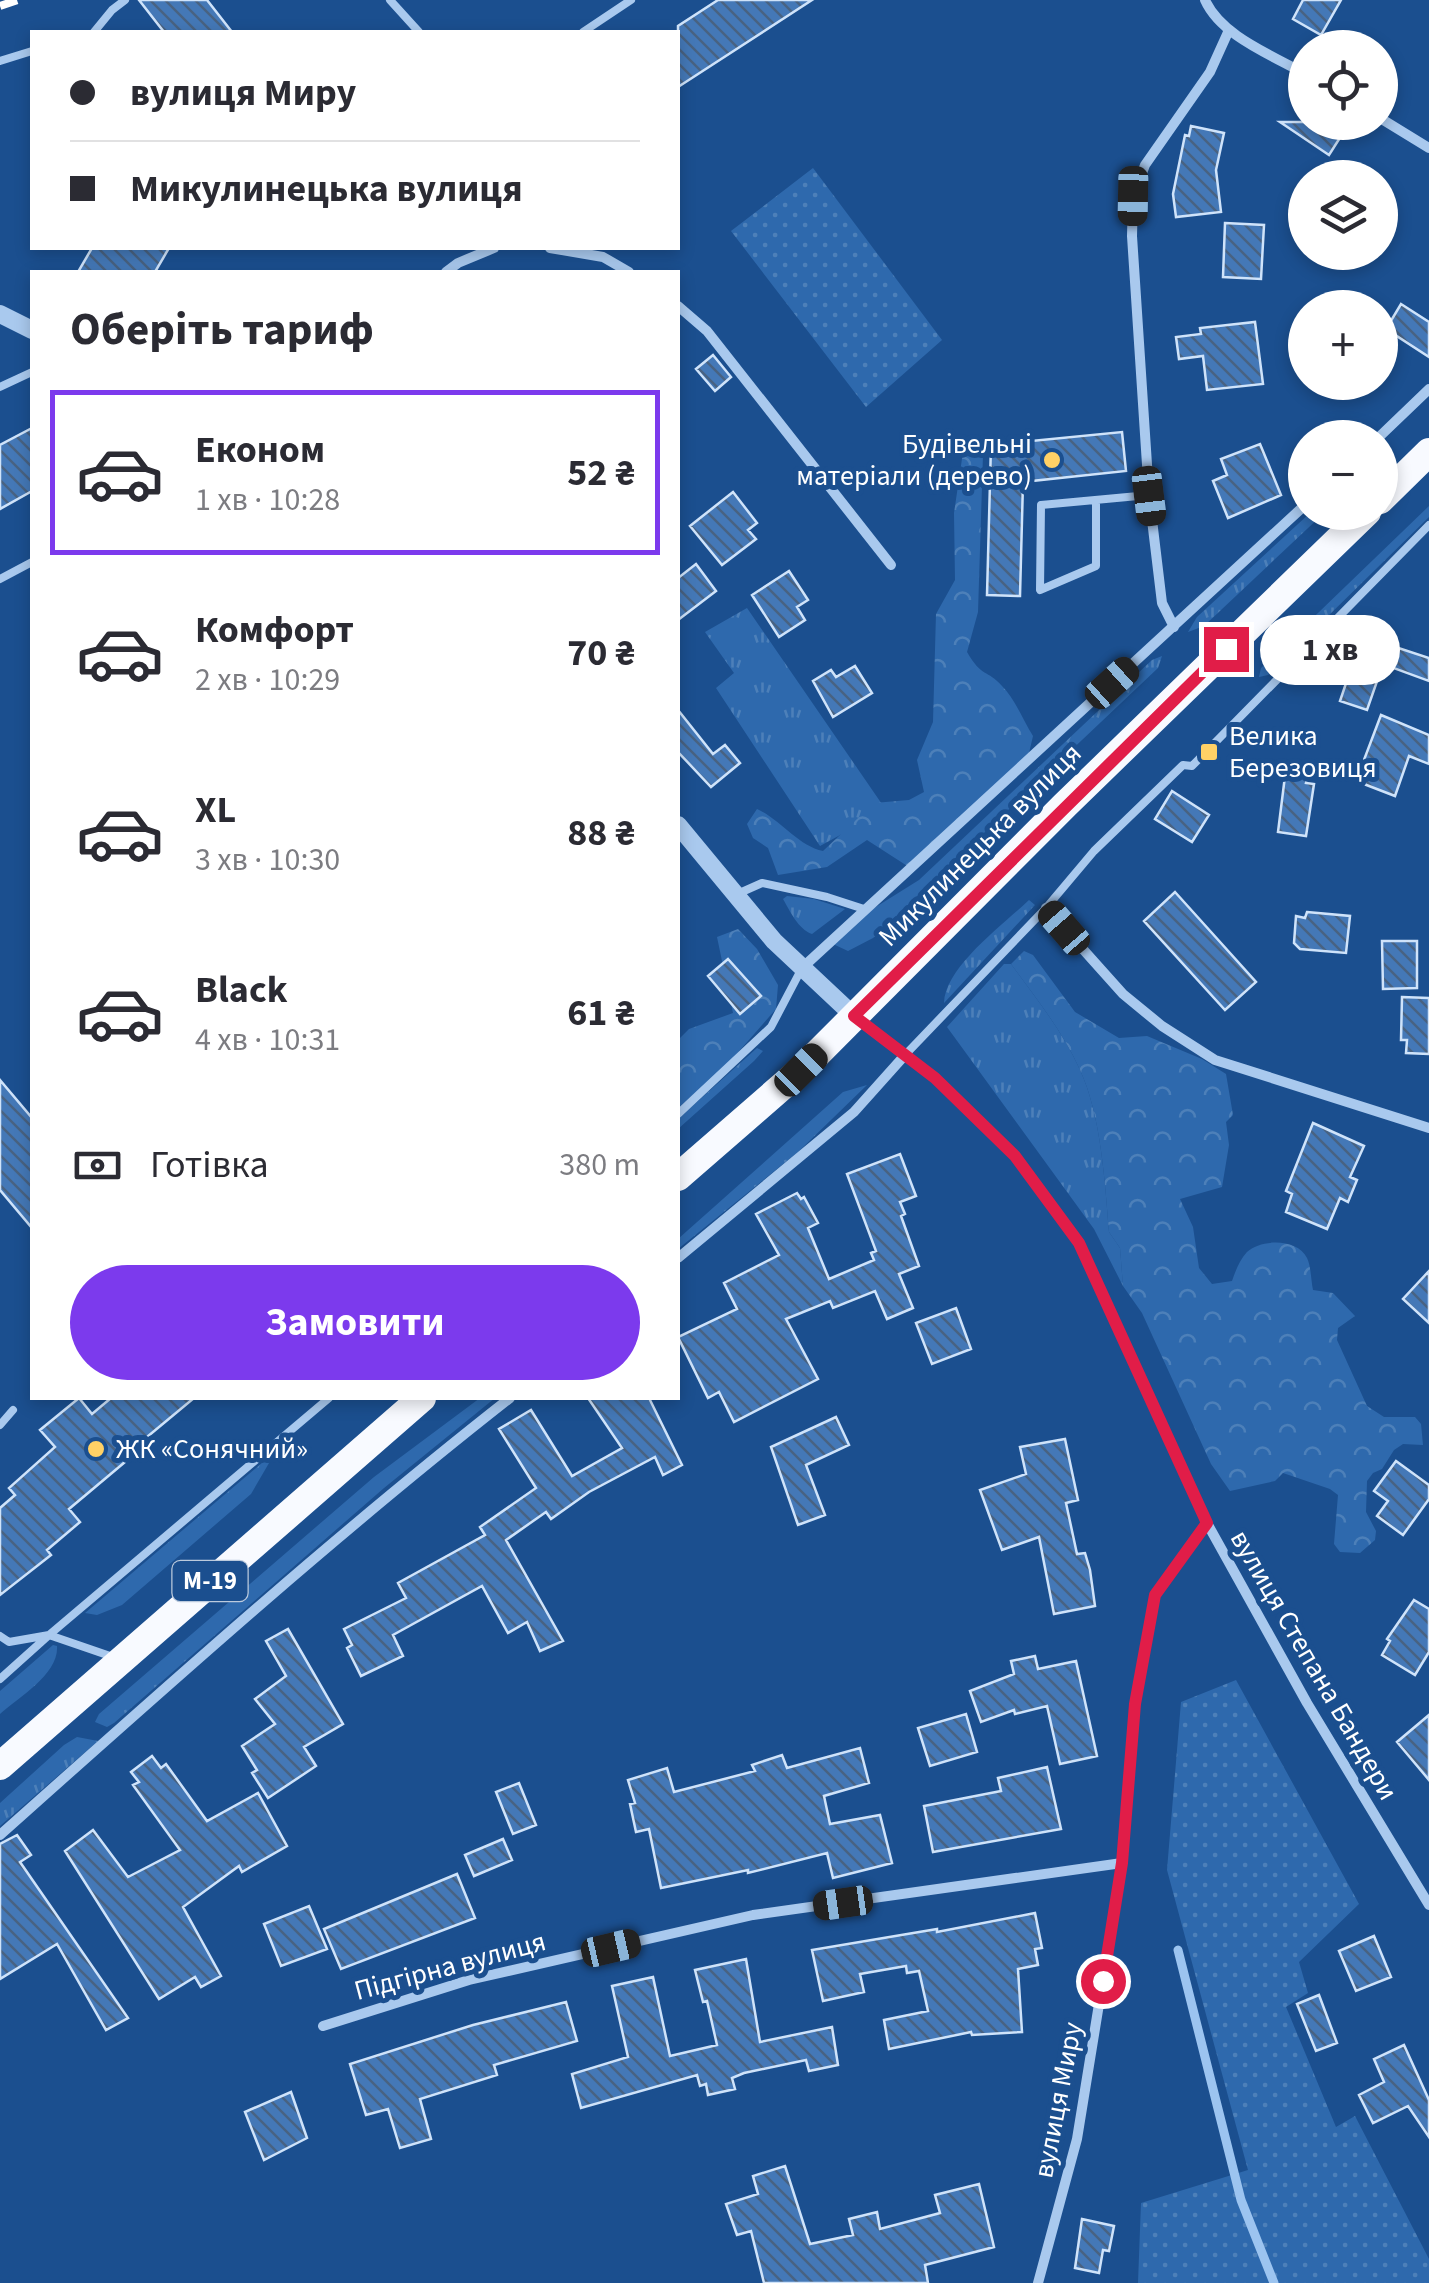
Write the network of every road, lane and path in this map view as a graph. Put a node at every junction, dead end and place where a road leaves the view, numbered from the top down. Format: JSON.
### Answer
{"nodes":[{"id":1,"x":125,"y":0,"type":"edge"},
{"id":2,"x":390,"y":0,"type":"edge"},
{"id":3,"x":631,"y":0,"type":"edge"},
{"id":4,"x":1205,"y":0,"type":"edge"},
{"id":5,"x":96,"y":30,"type":"edge"},
{"id":6,"x":417,"y":30,"type":"edge"},
{"id":7,"x":587,"y":30,"type":"edge"},
{"id":8,"x":1229,"y":30,"type":"junction"},
{"id":9,"x":30,"y":52,"type":"edge"},
{"id":10,"x":0,"y":61,"type":"edge"},
{"id":11,"x":1288,"y":64,"type":"edge"},
{"id":12,"x":1398,"y":129,"type":"edge"},
{"id":13,"x":1429,"y":148,"type":"edge"},
{"id":14,"x":489,"y":250,"type":"edge"},
{"id":15,"x":562,"y":250,"type":"edge"},
{"id":16,"x":449,"y":270,"type":"edge"},
{"id":17,"x":626,"y":270,"type":"edge"},
{"id":18,"x":680,"y":308,"type":"edge"},
{"id":19,"x":0,"y":314,"type":"edge"},
{"id":20,"x":30,"y":329,"type":"edge"},
{"id":21,"x":30,"y":373,"type":"edge"},
{"id":22,"x":0,"y":387,"type":"edge"},
{"id":23,"x":1429,"y":389,"type":"edge"},
{"id":24,"x":1397,"y":420,"type":"edge"},
{"id":25,"x":1429,"y":452,"type":"edge"},
{"id":26,"x":1398,"y":482,"type":"edge"},
{"id":27,"x":1149,"y":496,"type":"junction"},
{"id":28,"x":1096,"y":502,"type":"junction"},
{"id":29,"x":1288,"y":521,"type":"edge"},
{"id":30,"x":1429,"y":525,"type":"edge"},
{"id":31,"x":1348,"y":530,"type":"edge"},
{"id":32,"x":30,"y":563,"type":"edge"},
{"id":33,"x":891,"y":564,"type":"dead end"},
{"id":34,"x":0,"y":580,"type":"edge"},
{"id":35,"x":1174,"y":626,"type":"junction"},
{"id":36,"x":680,"y":828,"type":"edge"},
{"id":37,"x":734,"y":895,"type":"junction"},
{"id":38,"x":1046,"y":908,"type":"junction"},
{"id":39,"x":864,"y":910,"type":"junction"},
{"id":40,"x":802,"y":968,"type":"junction"},
{"id":41,"x":854,"y":1016,"type":"junction"},
{"id":42,"x":904,"y":1055,"type":"junction"},
{"id":43,"x":680,"y":1112,"type":"edge"},
{"id":44,"x":1429,"y":1128,"type":"edge"},
{"id":45,"x":680,"y":1175,"type":"edge"},
{"id":46,"x":680,"y":1256,"type":"edge"},
{"id":47,"x":328,"y":1400,"type":"edge"},
{"id":48,"x":420,"y":1400,"type":"edge"},
{"id":49,"x":507,"y":1400,"type":"edge"},
{"id":50,"x":13,"y":1410,"type":"dead end"},
{"id":51,"x":0,"y":1425,"type":"edge"},
{"id":52,"x":1207,"y":1523,"type":"junction"},
{"id":53,"x":50,"y":1635,"type":"junction"},
{"id":54,"x":0,"y":1636,"type":"edge"},
{"id":55,"x":120,"y":1660,"type":"junction"},
{"id":56,"x":0,"y":1679,"type":"edge"},
{"id":57,"x":0,"y":1766,"type":"edge"},
{"id":58,"x":0,"y":1835,"type":"edge"},
{"id":59,"x":1122,"y":1863,"type":"junction"},
{"id":60,"x":1429,"y":1905,"type":"edge"},
{"id":61,"x":324,"y":2026,"type":"dead end"},
{"id":62,"x":1038,"y":2283,"type":"edge"}],
"edges":[{"from":1,"to":5,"type":"lane"},
{"from":2,"to":6,"type":"lane"},
{"from":3,"to":7,"type":"lane"},
{"from":4,"to":8,"type":"street"},
{"from":8,"to":11,"type":"street"},
{"from":8,"to":27,"type":"street"},
{"from":9,"to":10,"type":"lane"},
{"from":12,"to":13,"type":"street"},
{"from":14,"to":16,"type":"street"},
{"from":15,"to":17,"type":"street"},
{"from":18,"to":33,"type":"street"},
{"from":19,"to":20,"type":"street"},
{"from":21,"to":22,"type":"lane"},
{"from":23,"to":24,"type":"street"},
{"from":25,"to":26,"type":"highway"},
{"from":27,"to":28,"type":"lane"},
{"from":27,"to":35,"type":"street"},
{"from":28,"to":28,"type":"lane"},
{"from":29,"to":35,"type":"street"},
{"from":30,"to":38,"type":"lane"},
{"from":31,"to":41,"type":"highway","name":"Микулинецька вулиця"},
{"from":32,"to":34,"type":"lane"},
{"from":35,"to":39,"type":"street"},
{"from":36,"to":37,"type":"street"},
{"from":37,"to":39,"type":"lane"},
{"from":37,"to":40,"type":"street"},
{"from":38,"to":42,"type":"lane"},
{"from":38,"to":44,"type":"street"},
{"from":39,"to":40,"type":"street"},
{"from":40,"to":41,"type":"street"},
{"from":40,"to":43,"type":"lane"},
{"from":41,"to":42,"type":"street","name":"вулиця Степана Бандери"},
{"from":41,"to":45,"type":"highway","name":"Микулинецька вулиця"},
{"from":42,"to":46,"type":"street"},
{"from":42,"to":52,"type":"street","name":"вулиця Степана Бандери"},
{"from":47,"to":53,"type":"lane"},
{"from":48,"to":55,"type":"highway","number":"М-19"},
{"from":49,"to":58,"type":"street"},
{"from":50,"to":51,"type":"lane"},
{"from":52,"to":59,"type":"street","name":"вулиця Миру"},
{"from":52,"to":60,"type":"street","name":"вулиця Степана Бандери"},
{"from":53,"to":54,"type":"lane"},
{"from":53,"to":55,"type":"lane"},
{"from":53,"to":56,"type":"lane"},
{"from":55,"to":57,"type":"highway","number":"М-19"},
{"from":59,"to":61,"type":"street","name":"Підгірна вулиця"},
{"from":59,"to":62,"type":"street","name":"вулиця Миру"}]}
